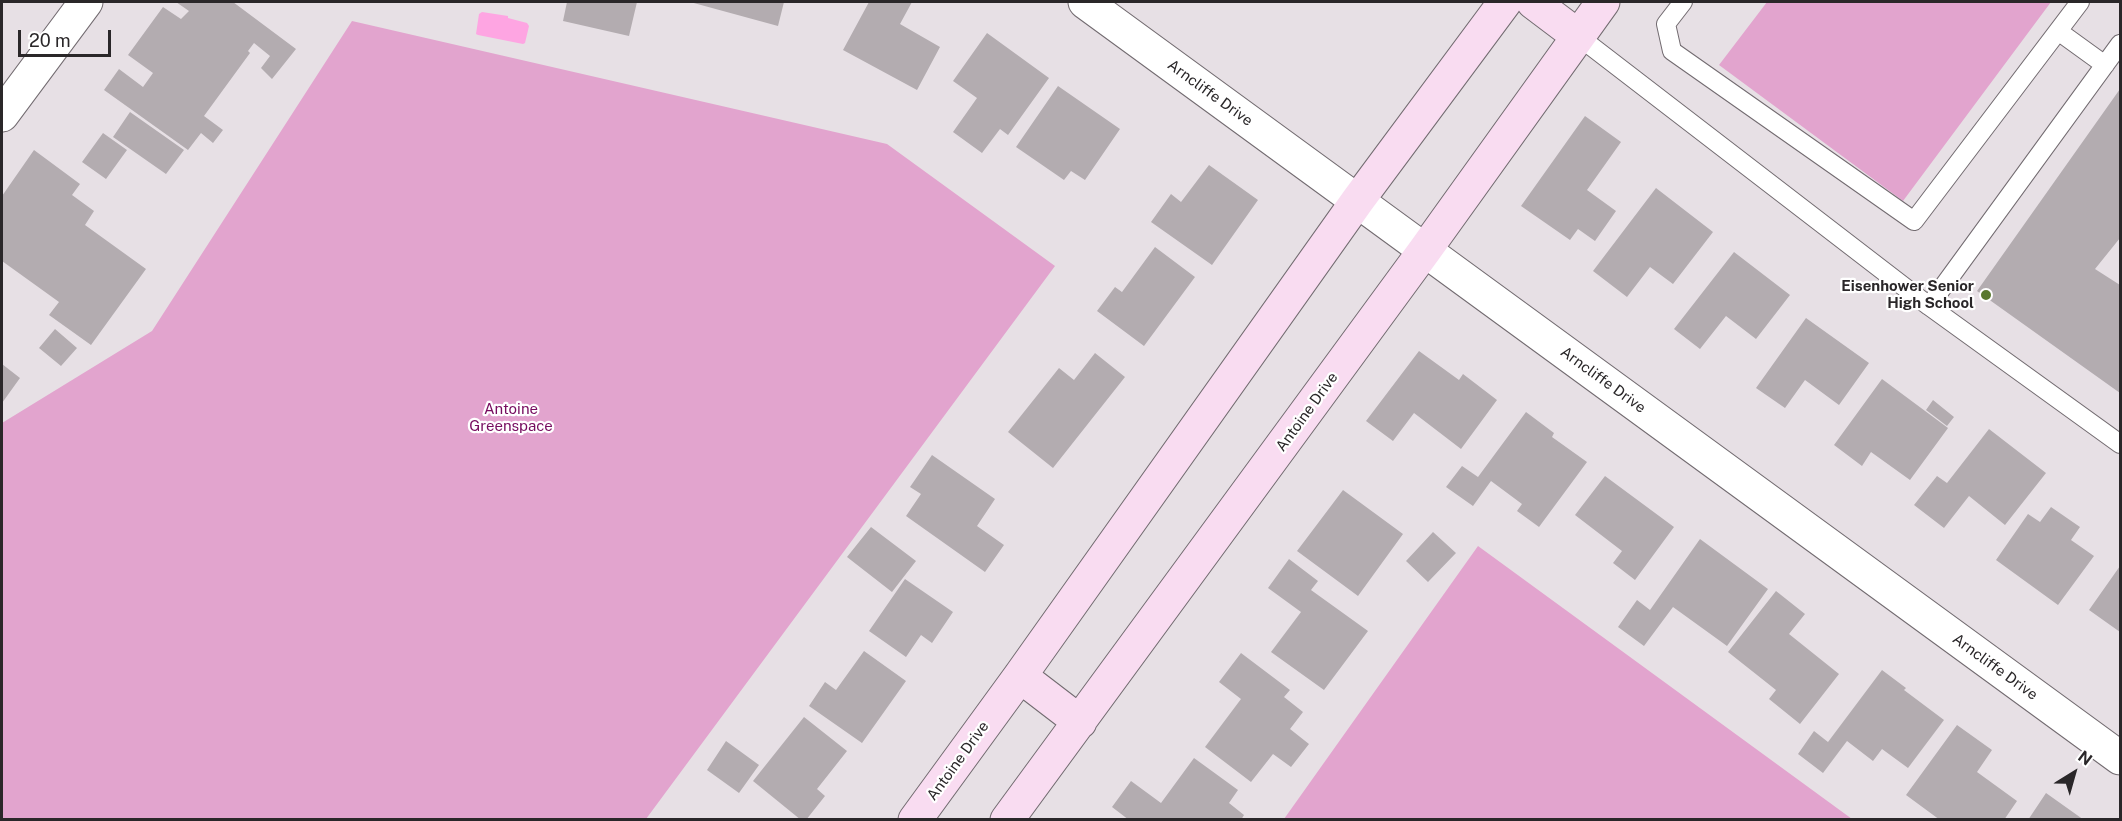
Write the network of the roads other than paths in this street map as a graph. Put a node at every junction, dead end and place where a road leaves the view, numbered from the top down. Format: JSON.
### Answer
{"nodes":[{"id":1,"x":86,"y":2,"type":"edge"},
{"id":2,"x":1085,"y":2,"type":"edge"},
{"id":3,"x":1505,"y":2,"type":"edge"},
{"id":4,"x":1533,"y":2,"type":"edge"},
{"id":5,"x":1603,"y":2,"type":"edge"},
{"id":6,"x":1683,"y":2,"type":"edge"},
{"id":7,"x":2080,"y":2,"type":"edge"},
{"id":8,"x":2058,"y":31,"type":"junction"},
{"id":9,"x":1578,"y":36,"type":"junction"},
{"id":10,"x":2121,"y":44,"type":"edge"},
{"id":11,"x":2105,"y":65,"type":"junction"},
{"id":12,"x":2,"y":115,"type":"edge"},
{"id":13,"x":1358,"y":201,"type":"junction"},
{"id":14,"x":1425,"y":250,"type":"junction"},
{"id":15,"x":1929,"y":306,"type":"junction"},
{"id":16,"x":2119,"y":439,"type":"edge"},
{"id":17,"x":1020,"y":676,"type":"junction"},
{"id":18,"x":1080,"y":722,"type":"junction"},
{"id":19,"x":2121,"y":758,"type":"edge"},
{"id":20,"x":915,"y":819,"type":"edge"},
{"id":21,"x":1007,"y":819,"type":"edge"}],
"edges":[{"from":1,"to":12,"type":"street"},
{"from":2,"to":13,"type":"street","name":"Arncliffe Drive"},
{"from":3,"to":13,"type":"main road","name":"Antoine Drive"},
{"from":4,"to":9,"type":"main road"},
{"from":5,"to":9,"type":"main road","name":"Antoine Drive"},
{"from":6,"to":8,"type":"lane"},
{"from":7,"to":8,"type":"lane"},
{"from":8,"to":11,"type":"lane"},
{"from":9,"to":14,"type":"main road","name":"Antoine Drive"},
{"from":9,"to":15,"type":"lane"},
{"from":10,"to":11,"type":"lane"},
{"from":11,"to":15,"type":"lane"},
{"from":13,"to":14,"type":"street","name":"Arncliffe Drive"},
{"from":13,"to":17,"type":"main road","name":"Antoine Drive"},
{"from":14,"to":18,"type":"main road","name":"Antoine Drive"},
{"from":14,"to":19,"type":"street","name":"Arncliffe Drive"},
{"from":15,"to":16,"type":"lane"},
{"from":17,"to":18,"type":"main road"},
{"from":17,"to":20,"type":"main road","name":"Antoine Drive"},
{"from":18,"to":21,"type":"main road","name":"Antoine Drive"}]}
